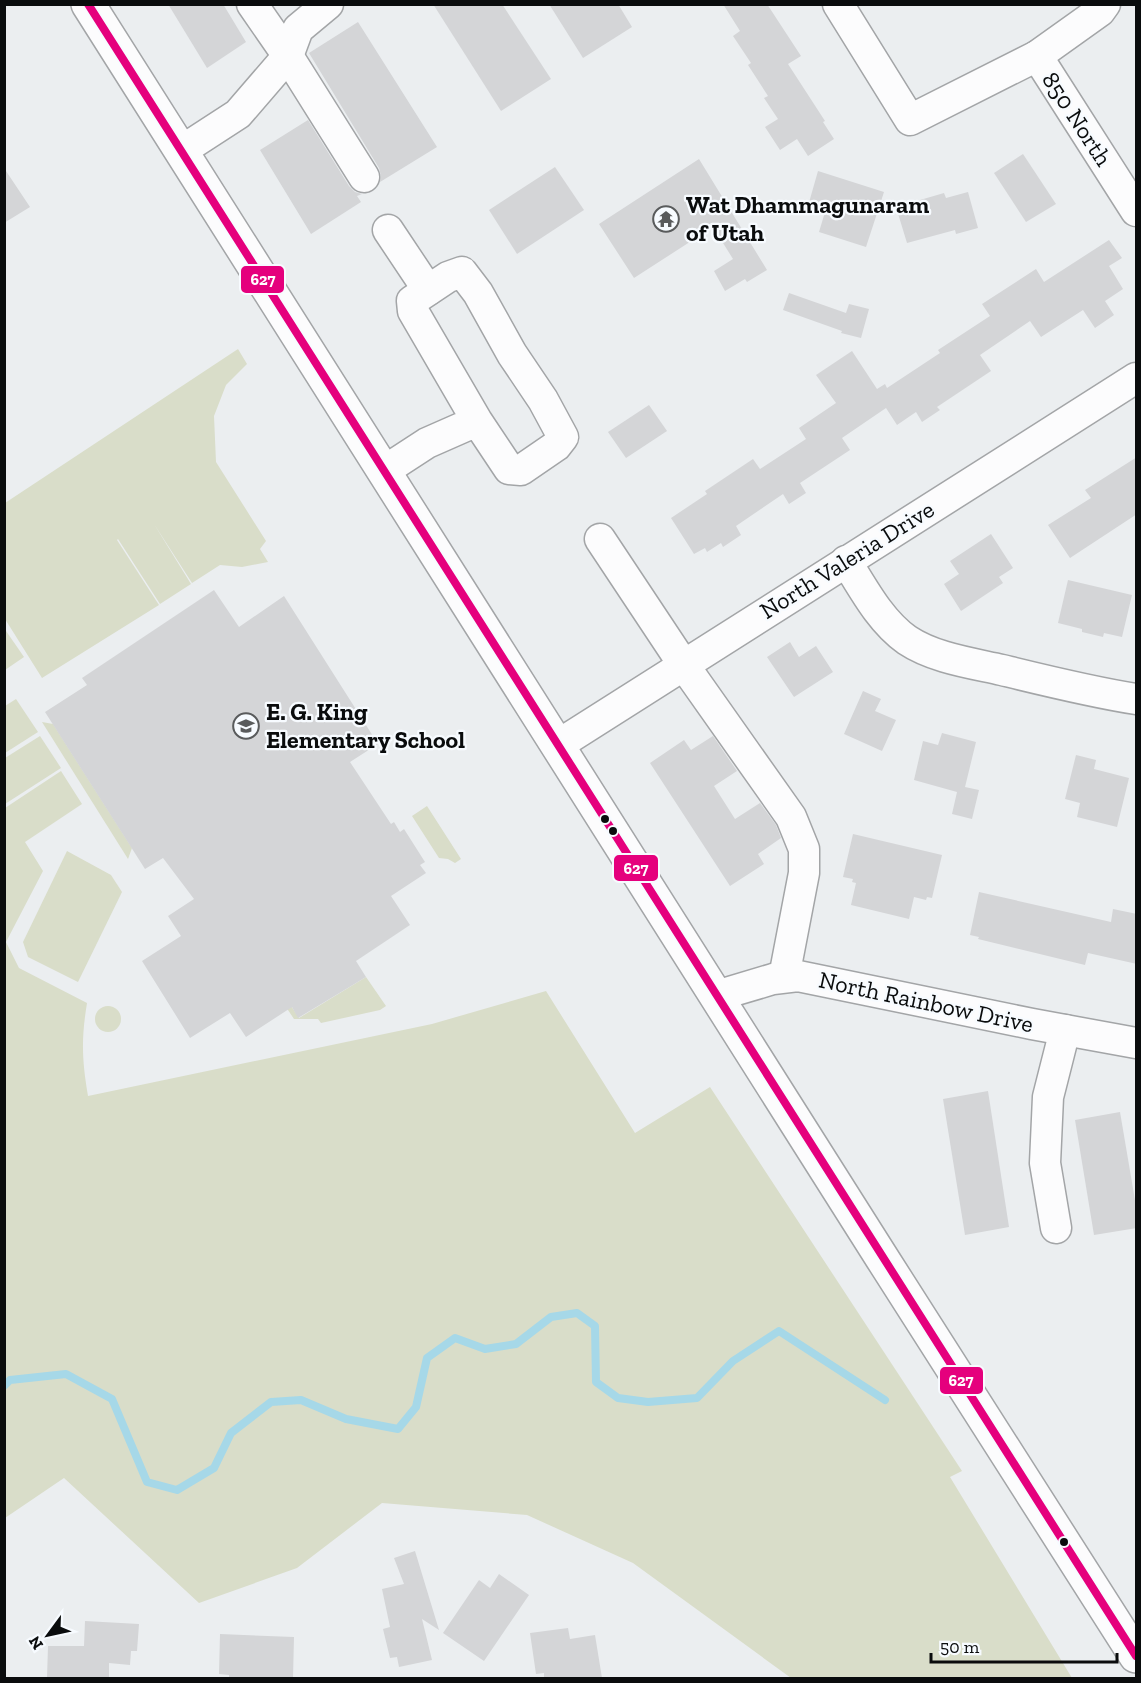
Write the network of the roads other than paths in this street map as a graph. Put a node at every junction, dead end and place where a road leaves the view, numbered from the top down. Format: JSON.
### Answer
{"nodes":[{"id":1,"x":88,"y":4,"type":"edge"},
{"id":2,"x":252,"y":4,"type":"edge"},
{"id":3,"x":328,"y":4,"type":"edge"},
{"id":4,"x":838,"y":4,"type":"edge"},
{"id":5,"x":1105,"y":4,"type":"edge"},
{"id":6,"x":288,"y":56,"type":"junction"},
{"id":7,"x":1037,"y":56,"type":"junction"},
{"id":8,"x":181,"y":151,"type":"junction"},
{"id":9,"x":364,"y":177,"type":"dead end"},
{"id":10,"x":1137,"y":212,"type":"edge"},
{"id":11,"x":388,"y":230,"type":"dead end"},
{"id":12,"x":428,"y":290,"type":"junction"},
{"id":13,"x":1137,"y":378,"type":"edge"},
{"id":14,"x":477,"y":421,"type":"junction"},
{"id":15,"x":384,"y":471,"type":"junction"},
{"id":16,"x":600,"y":539,"type":"dead end"},
{"id":17,"x":846,"y":561,"type":"junction"},
{"id":18,"x":683,"y":664,"type":"junction"},
{"id":19,"x":1137,"y":699,"type":"edge"},
{"id":20,"x":558,"y":745,"type":"junction"},
{"id":21,"x":784,"y":977,"type":"junction"},
{"id":22,"x":716,"y":996,"type":"junction"},
{"id":23,"x":1065,"y":1030,"type":"junction"},
{"id":24,"x":1137,"y":1043,"type":"edge"},
{"id":25,"x":1056,"y":1228,"type":"dead end"},
{"id":26,"x":1137,"y":1656,"type":"edge"}],
"edges":[{"from":1,"to":8,"type":"main road"},
{"from":2,"to":6,"type":"street"},
{"from":3,"to":6,"type":"street"},
{"from":4,"to":7,"type":"street"},
{"from":5,"to":7,"type":"street"},
{"from":6,"to":8,"type":"street"},
{"from":6,"to":9,"type":"street"},
{"from":7,"to":10,"type":"street","name":"850 North"},
{"from":8,"to":15,"type":"main road"},
{"from":11,"to":12,"type":"street"},
{"from":12,"to":14,"type":"street"},
{"from":12,"to":14,"type":"street"},
{"from":13,"to":17,"type":"street","name":"North Valeria Drive"},
{"from":14,"to":15,"type":"street"},
{"from":15,"to":20,"type":"main road"},
{"from":16,"to":18,"type":"street"},
{"from":17,"to":18,"type":"street","name":"North Valeria Drive"},
{"from":17,"to":19,"type":"street"},
{"from":18,"to":20,"type":"street","name":"North Valeria Drive"},
{"from":18,"to":21,"type":"street"},
{"from":20,"to":22,"type":"main road"},
{"from":21,"to":22,"type":"street","name":"North Rainbow Drive"},
{"from":21,"to":23,"type":"street","name":"North Rainbow Drive"},
{"from":22,"to":26,"type":"main road"},
{"from":23,"to":24,"type":"street","name":"North Rainbow Drive"},
{"from":23,"to":25,"type":"street"}]}
